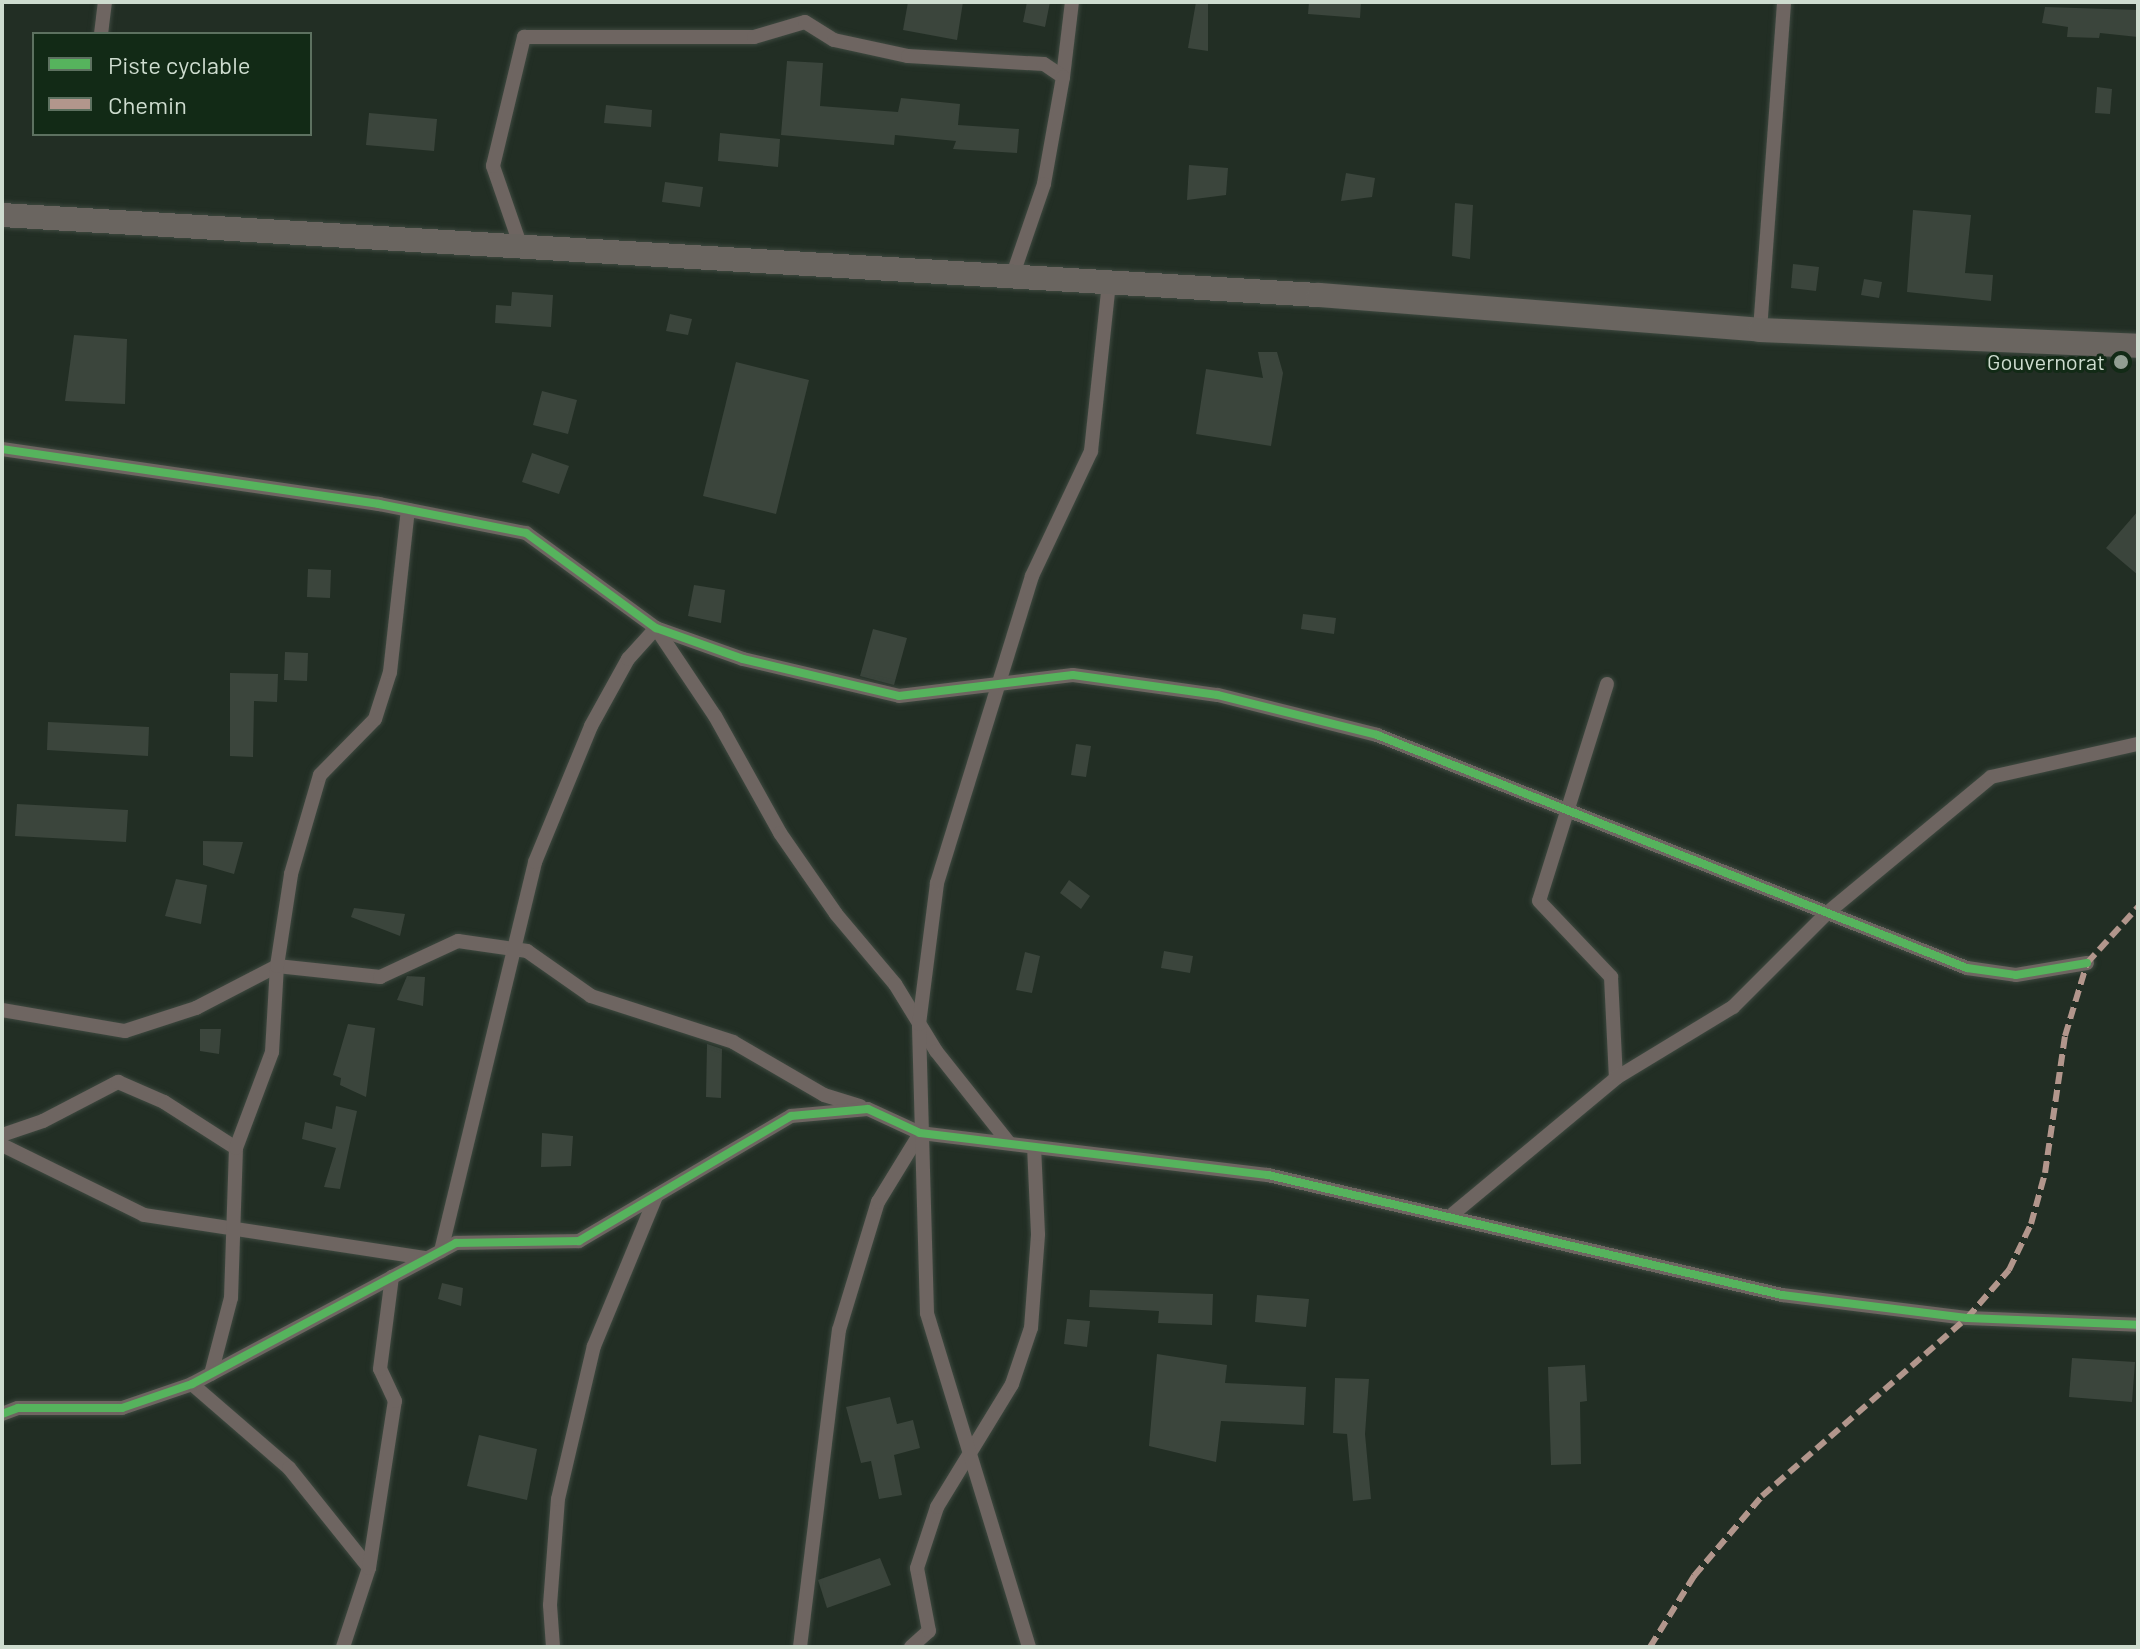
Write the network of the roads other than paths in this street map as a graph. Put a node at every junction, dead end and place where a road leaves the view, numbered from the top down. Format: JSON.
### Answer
{"nodes":[{"id":1,"x":105,"y":2,"type":"edge"},
{"id":2,"x":1072,"y":2,"type":"edge"},
{"id":3,"x":1784,"y":2,"type":"edge"},
{"id":4,"x":101,"y":32,"type":"edge"},
{"id":5,"x":1063,"y":77,"type":"junction"},
{"id":6,"x":5,"y":214,"type":"edge"},
{"id":7,"x":521,"y":247,"type":"junction"},
{"id":8,"x":1012,"y":277,"type":"junction"},
{"id":9,"x":1109,"y":283,"type":"junction"},
{"id":10,"x":1760,"y":330,"type":"junction"},
{"id":11,"x":2138,"y":346,"type":"edge"},
{"id":12,"x":2,"y":449,"type":"edge"},
{"id":13,"x":408,"y":510,"type":"junction"},
{"id":14,"x":656,"y":628,"type":"junction"},
{"id":15,"x":997,"y":684,"type":"junction"},
{"id":16,"x":1607,"y":684,"type":"dead end"},
{"id":17,"x":2138,"y":744,"type":"edge"},
{"id":18,"x":1569,"y":810,"type":"junction"},
{"id":19,"x":1826,"y":914,"type":"junction"},
{"id":20,"x":517,"y":950,"type":"junction"},
{"id":21,"x":2087,"y":963,"type":"dead end"},
{"id":22,"x":277,"y":966,"type":"junction"},
{"id":23,"x":2,"y":1010,"type":"edge"},
{"id":24,"x":919,"y":1024,"type":"junction"},
{"id":25,"x":1616,"y":1078,"type":"junction"},
{"id":26,"x":868,"y":1109,"type":"junction"},
{"id":27,"x":920,"y":1133,"type":"junction"},
{"id":28,"x":2,"y":1135,"type":"edge"},
{"id":29,"x":1009,"y":1143,"type":"junction"},
{"id":30,"x":2,"y":1145,"type":"edge"},
{"id":31,"x":1034,"y":1147,"type":"junction"},
{"id":32,"x":236,"y":1148,"type":"junction"},
{"id":33,"x":656,"y":1196,"type":"junction"},
{"id":34,"x":1453,"y":1214,"type":"junction"},
{"id":35,"x":235,"y":1229,"type":"junction"},
{"id":36,"x":441,"y":1251,"type":"junction"},
{"id":37,"x":427,"y":1258,"type":"junction"},
{"id":38,"x":392,"y":1277,"type":"junction"},
{"id":39,"x":2138,"y":1325,"type":"edge"},
{"id":40,"x":211,"y":1374,"type":"junction"},
{"id":41,"x":192,"y":1384,"type":"junction"},
{"id":42,"x":2,"y":1414,"type":"edge"},
{"id":43,"x":968,"y":1460,"type":"junction"},
{"id":44,"x":369,"y":1568,"type":"junction"},
{"id":45,"x":929,"y":1631,"type":"junction"},
{"id":46,"x":343,"y":1647,"type":"edge"},
{"id":47,"x":553,"y":1647,"type":"edge"},
{"id":48,"x":800,"y":1647,"type":"edge"},
{"id":49,"x":911,"y":1647,"type":"edge"},
{"id":50,"x":931,"y":1647,"type":"edge"},
{"id":51,"x":1029,"y":1647,"type":"edge"}],
"edges":[{"from":1,"to":4,"type":"street"},
{"from":2,"to":5,"type":"street"},
{"from":3,"to":10,"type":"street"},
{"from":5,"to":7,"type":"street"},
{"from":5,"to":8,"type":"street"},
{"from":6,"to":7,"type":"main road"},
{"from":7,"to":8,"type":"main road"},
{"from":8,"to":9,"type":"main road"},
{"from":9,"to":10,"type":"main road"},
{"from":9,"to":15,"type":"street"},
{"from":10,"to":11,"type":"main road"},
{"from":12,"to":13,"type":"street"},
{"from":13,"to":14,"type":"street"},
{"from":13,"to":22,"type":"street"},
{"from":14,"to":15,"type":"street"},
{"from":14,"to":20,"type":"street"},
{"from":14,"to":24,"type":"street"},
{"from":15,"to":18,"type":"street"},
{"from":15,"to":24,"type":"street"},
{"from":16,"to":18,"type":"street"},
{"from":17,"to":19,"type":"street"},
{"from":18,"to":19,"type":"street"},
{"from":18,"to":25,"type":"street"},
{"from":19,"to":21,"type":"street"},
{"from":19,"to":25,"type":"street"},
{"from":20,"to":22,"type":"street"},
{"from":20,"to":26,"type":"street"},
{"from":20,"to":36,"type":"street"},
{"from":22,"to":23,"type":"street"},
{"from":22,"to":32,"type":"street"},
{"from":24,"to":27,"type":"street"},
{"from":24,"to":29,"type":"street"},
{"from":25,"to":34,"type":"street"},
{"from":26,"to":27,"type":"street"},
{"from":26,"to":33,"type":"street"},
{"from":27,"to":29,"type":"street"},
{"from":27,"to":43,"type":"street"},
{"from":27,"to":48,"type":"street"},
{"from":28,"to":32,"type":"street"},
{"from":29,"to":31,"type":"street"},
{"from":30,"to":35,"type":"street"},
{"from":31,"to":34,"type":"street"},
{"from":31,"to":43,"type":"street"},
{"from":32,"to":35,"type":"street"},
{"from":33,"to":36,"type":"street"},
{"from":33,"to":47,"type":"street"},
{"from":34,"to":39,"type":"street"},
{"from":35,"to":37,"type":"street"},
{"from":35,"to":40,"type":"street"},
{"from":36,"to":37,"type":"street"},
{"from":37,"to":38,"type":"street"},
{"from":38,"to":40,"type":"street"},
{"from":38,"to":44,"type":"street"},
{"from":40,"to":41,"type":"street"},
{"from":41,"to":42,"type":"street"},
{"from":41,"to":44,"type":"street"},
{"from":43,"to":45,"type":"street"},
{"from":43,"to":51,"type":"street"},
{"from":44,"to":46,"type":"street"},
{"from":45,"to":49,"type":"street"},
{"from":45,"to":50,"type":"street"}]}
